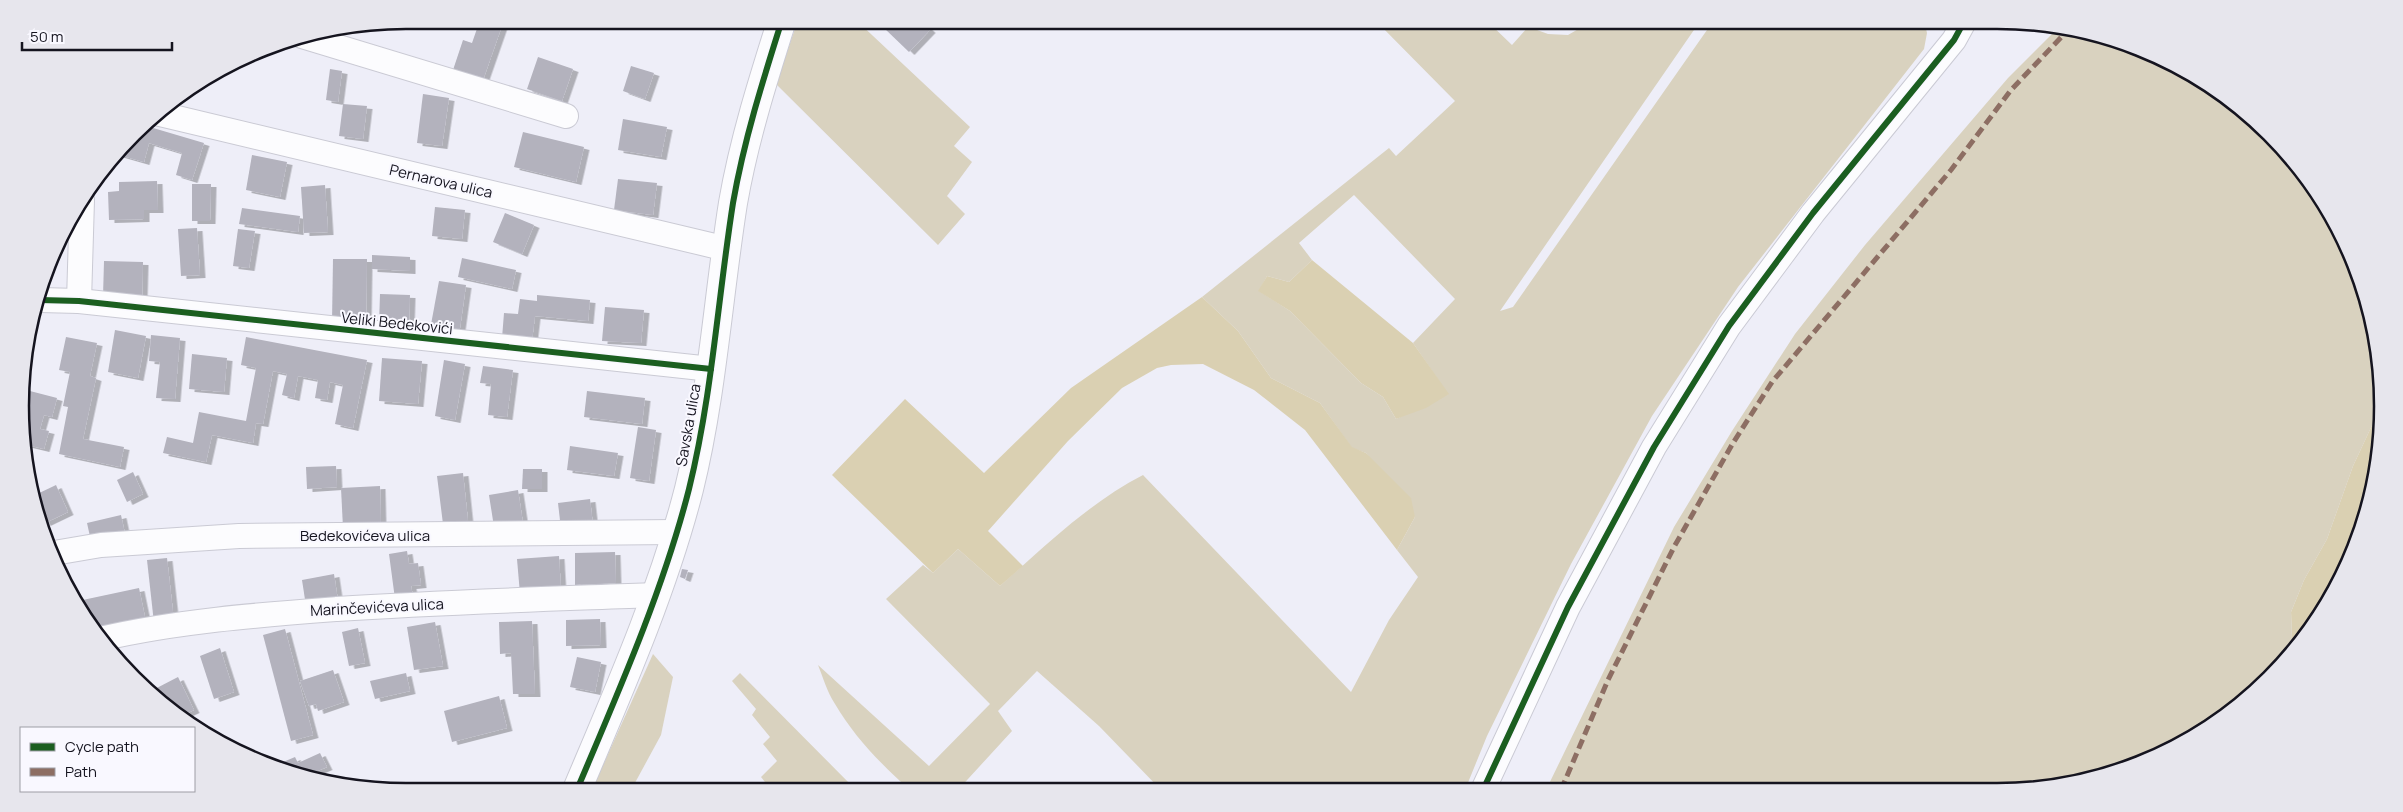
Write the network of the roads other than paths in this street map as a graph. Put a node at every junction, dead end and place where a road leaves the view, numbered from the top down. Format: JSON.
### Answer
{"nodes":[{"id":1,"x":779,"y":29,"type":"edge"},
{"id":2,"x":1960,"y":29,"type":"edge"},
{"id":3,"x":316,"y":40,"type":"edge"},
{"id":4,"x":166,"y":115,"type":"edge"},
{"id":5,"x":566,"y":116,"type":"dead end"},
{"id":6,"x":82,"y":213,"type":"edge"},
{"id":7,"x":727,"y":249,"type":"junction"},
{"id":8,"x":44,"y":300,"type":"edge"},
{"id":9,"x":79,"y":301,"type":"junction"},
{"id":10,"x":40,"y":315,"type":"edge"},
{"id":11,"x":711,"y":369,"type":"junction"},
{"id":12,"x":676,"y":532,"type":"junction"},
{"id":13,"x":58,"y":552,"type":"edge"},
{"id":14,"x":655,"y":595,"type":"junction"},
{"id":15,"x":108,"y":637,"type":"edge"},
{"id":16,"x":580,"y":783,"type":"edge"},
{"id":17,"x":1486,"y":783,"type":"edge"}],
"edges":[{"from":1,"to":7,"type":"street","name":"Savska ulica"},
{"from":2,"to":17,"type":"street"},
{"from":3,"to":5,"type":"street"},
{"from":4,"to":7,"type":"street","name":"Pernarova ulica"},
{"from":6,"to":9,"type":"street"},
{"from":7,"to":11,"type":"street","name":"Savska ulica"},
{"from":8,"to":9,"type":"street","name":"Veliki Bedekovići"},
{"from":9,"to":10,"type":"street"},
{"from":9,"to":11,"type":"street","name":"Veliki Bedekovići"},
{"from":11,"to":12,"type":"street","name":"Savska ulica"},
{"from":12,"to":13,"type":"street","name":"Bedekovićeva ulica"},
{"from":12,"to":14,"type":"street","name":"Savska ulica"},
{"from":14,"to":15,"type":"street","name":"Marinčevićeva ulica"},
{"from":14,"to":16,"type":"street","name":"Savska ulica"}]}
